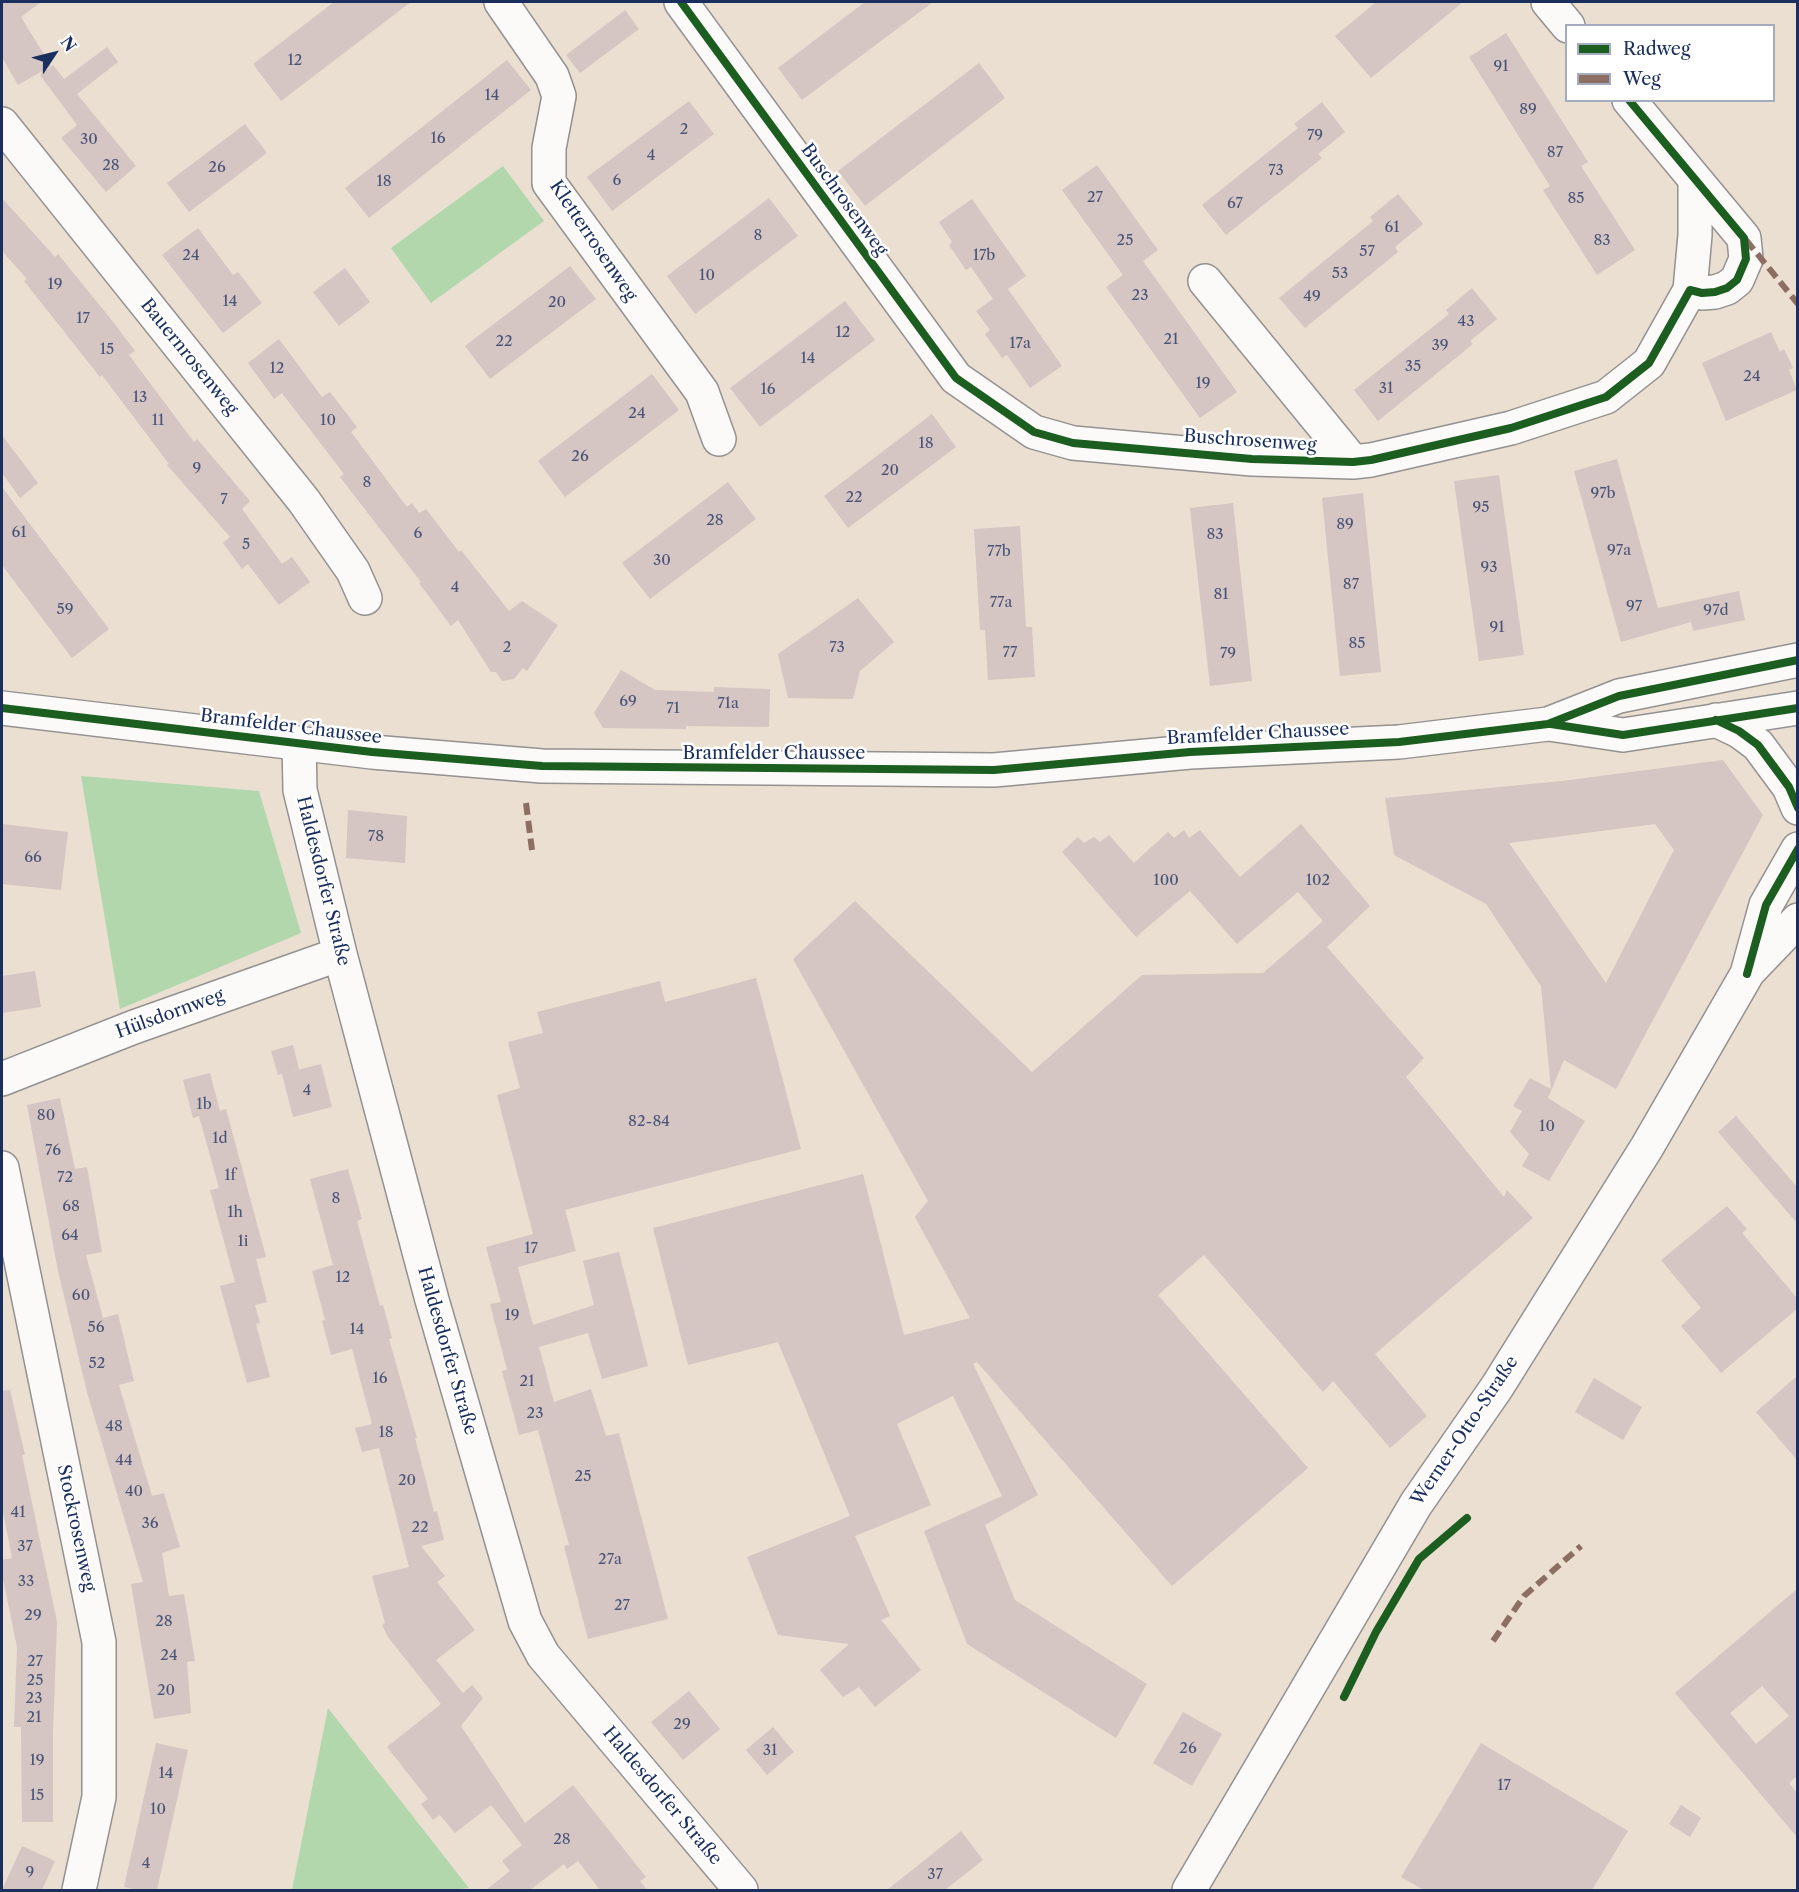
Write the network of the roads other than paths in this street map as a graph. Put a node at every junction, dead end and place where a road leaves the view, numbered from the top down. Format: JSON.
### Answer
{"nodes":[{"id":1,"x":501,"y":2,"type":"edge"},
{"id":2,"x":681,"y":2,"type":"edge"},
{"id":3,"x":1548,"y":2,"type":"edge"},
{"id":4,"x":1566,"y":24,"type":"edge"},
{"id":5,"x":1631,"y":102,"type":"edge"},
{"id":6,"x":2,"y":124,"type":"edge"},
{"id":7,"x":1695,"y":180,"type":"junction"},
{"id":8,"x":1205,"y":281,"type":"dead end"},
{"id":9,"x":1690,"y":290,"type":"junction"},
{"id":10,"x":719,"y":439,"type":"dead end"},
{"id":11,"x":1353,"y":462,"type":"junction"},
{"id":12,"x":365,"y":598,"type":"dead end"},
{"id":13,"x":1797,"y":660,"type":"edge"},
{"id":14,"x":2,"y":708,"type":"edge"},
{"id":15,"x":1797,"y":708,"type":"edge"},
{"id":16,"x":1716,"y":720,"type":"junction"},
{"id":17,"x":1548,"y":724,"type":"junction"},
{"id":18,"x":299,"y":743,"type":"junction"},
{"id":19,"x":1797,"y":808,"type":"edge"},
{"id":20,"x":1797,"y":849,"type":"edge"},
{"id":21,"x":1797,"y":920,"type":"edge"},
{"id":22,"x":340,"y":954,"type":"junction"},
{"id":23,"x":1747,"y":974,"type":"junction"},
{"id":24,"x":2,"y":1079,"type":"edge"},
{"id":25,"x":2,"y":1168,"type":"edge"},
{"id":26,"x":79,"y":1890,"type":"edge"},
{"id":27,"x":741,"y":1890,"type":"edge"},
{"id":28,"x":1188,"y":1890,"type":"edge"}],
"edges":[{"from":1,"to":10,"type":"street","name":"Kletterrosenweg"},
{"from":2,"to":11,"type":"street","name":"Buschrosenweg"},
{"from":3,"to":4,"type":"street"},
{"from":5,"to":7,"type":"street"},
{"from":6,"to":12,"type":"street","name":"Bauernrosenweg"},
{"from":7,"to":9,"type":"street","name":"Buschrosenweg"},
{"from":7,"to":9,"type":"street"},
{"from":8,"to":11,"type":"street","name":"Buschrosenweg"},
{"from":9,"to":11,"type":"street","name":"Buschrosenweg"},
{"from":13,"to":17,"type":"street","name":"Bramfelder Chaussee"},
{"from":14,"to":18,"type":"street","name":"Bramfelder Chaussee"},
{"from":15,"to":16,"type":"street","name":"Bramfelder Chaussee"},
{"from":16,"to":17,"type":"street","name":"Bramfelder Chaussee"},
{"from":16,"to":19,"type":"street"},
{"from":17,"to":18,"type":"street","name":"Bramfelder Chaussee"},
{"from":18,"to":22,"type":"street","name":"Haldesdorfer Straße"},
{"from":20,"to":23,"type":"street","name":"Werner-Otto-Straße"},
{"from":21,"to":23,"type":"street","name":"Werner-Otto-Straße"},
{"from":22,"to":24,"type":"street","name":"Hülsdornweg"},
{"from":22,"to":27,"type":"street","name":"Haldesdorfer Straße"},
{"from":23,"to":28,"type":"street","name":"Werner-Otto-Straße"},
{"from":25,"to":26,"type":"street","name":"Stockrosenweg"}]}
